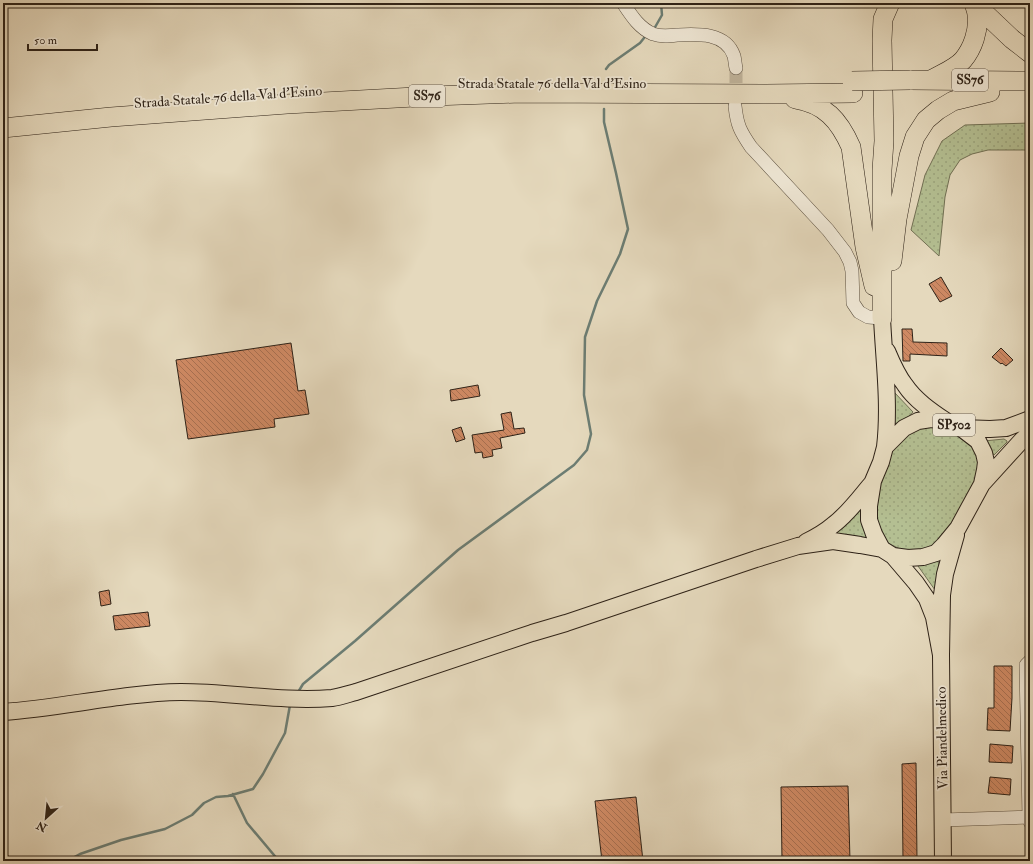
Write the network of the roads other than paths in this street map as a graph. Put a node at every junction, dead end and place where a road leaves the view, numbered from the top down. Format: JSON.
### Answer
{"nodes":[{"id":1,"x":623,"y":3,"type":"edge"},
{"id":2,"x":890,"y":3,"type":"edge"},
{"id":3,"x":1030,"y":53,"type":"edge"},
{"id":4,"x":736,"y":68,"type":"tunnel mouth"},
{"id":5,"x":930,"y":80,"type":"junction"},
{"id":6,"x":1030,"y":81,"type":"edge"},
{"id":7,"x":910,"y":86,"type":"junction"},
{"id":8,"x":853,"y":87,"type":"junction"},
{"id":9,"x":990,"y":92,"type":"junction"},
{"id":10,"x":1030,"y":92,"type":"edge"},
{"id":11,"x":766,"y":94,"type":"junction"},
{"id":12,"x":736,"y":106,"type":"tunnel mouth"},
{"id":13,"x":3,"y":116,"type":"edge"},
{"id":14,"x":3,"y":128,"type":"edge"},
{"id":15,"x":882,"y":318,"type":"junction"},
{"id":16,"x":883,"y":342,"type":"junction"},
{"id":17,"x":1030,"y":419,"type":"edge"},
{"id":18,"x":954,"y":425,"type":"junction"},
{"id":19,"x":1030,"y":432,"type":"edge"},
{"id":20,"x":885,"y":448,"type":"junction"},
{"id":21,"x":873,"y":481,"type":"junction"},
{"id":22,"x":982,"y":484,"type":"junction"},
{"id":23,"x":958,"y":528,"type":"junction"},
{"id":24,"x":798,"y":546,"type":"junction"},
{"id":25,"x":888,"y":553,"type":"junction"},
{"id":26,"x":941,"y":655,"type":"junction"},
{"id":27,"x":1030,"y":661,"type":"edge"},
{"id":28,"x":3,"y":712,"type":"edge"},
{"id":29,"x":943,"y":820,"type":"junction"},
{"id":30,"x":1030,"y":820,"type":"edge"},
{"id":31,"x":943,"y":861,"type":"edge"}],
"edges":[{"from":1,"to":4,"type":"street"},
{"from":2,"to":15,"type":"highway"},
{"from":3,"to":5,"type":"highway"},
{"from":5,"to":6,"type":"highway","name":"Strada Statale 76 della Val d'Esino","number":"SS76"},
{"from":5,"to":7,"type":"highway","name":"Strada Statale 76 della Val d'Esino","number":"SS76"},
{"from":7,"to":8,"type":"highway","name":"Strada Statale 76 della Val d'Esino","number":"SS76"},
{"from":7,"to":9,"type":"highway","name":"Strada Statale 76 della Val d'Esino","number":"SS76"},
{"from":8,"to":11,"type":"highway","name":"Strada Statale 76 della Val d'Esino","number":"SS76"},
{"from":8,"to":13,"type":"highway","name":"Strada Statale 76 della Val d'Esino","number":"SS76"},
{"from":9,"to":10,"type":"highway","name":"Strada Statale 76 della Val d'Esino","number":"SS76"},
{"from":9,"to":15,"type":"highway"},
{"from":11,"to":14,"type":"highway","name":"Strada Statale 76 della Val d'Esino","number":"SS76"},
{"from":11,"to":15,"type":"highway"},
{"from":12,"to":15,"type":"street"},
{"from":15,"to":16,"type":"main road"},
{"from":16,"to":18,"type":"main road"},
{"from":16,"to":20,"type":"main road"},
{"from":17,"to":18,"type":"main road","number":"SP502"},
{"from":18,"to":20,"type":"main road","number":"SP502"},
{"from":18,"to":22,"type":"main road","number":"SP502"},
{"from":19,"to":22,"type":"main road","number":"SP502"},
{"from":20,"to":21,"type":"main road","number":"SP502"},
{"from":21,"to":24,"type":"main road"},
{"from":21,"to":25,"type":"main road","number":"SP502"},
{"from":22,"to":23,"type":"main road","number":"SP502"},
{"from":23,"to":25,"type":"main road","number":"SP502"},
{"from":23,"to":26,"type":"main road","number":"SP502"},
{"from":24,"to":25,"type":"main road"},
{"from":24,"to":28,"type":"main road"},
{"from":25,"to":26,"type":"main road","number":"SP502"},
{"from":26,"to":29,"type":"main road","name":"Via Piandelmedico","number":"SP502"},
{"from":27,"to":30,"type":"street"},
{"from":29,"to":30,"type":"street"},
{"from":29,"to":31,"type":"main road","name":"Via Piandelmedico","number":"SP502"}]}
